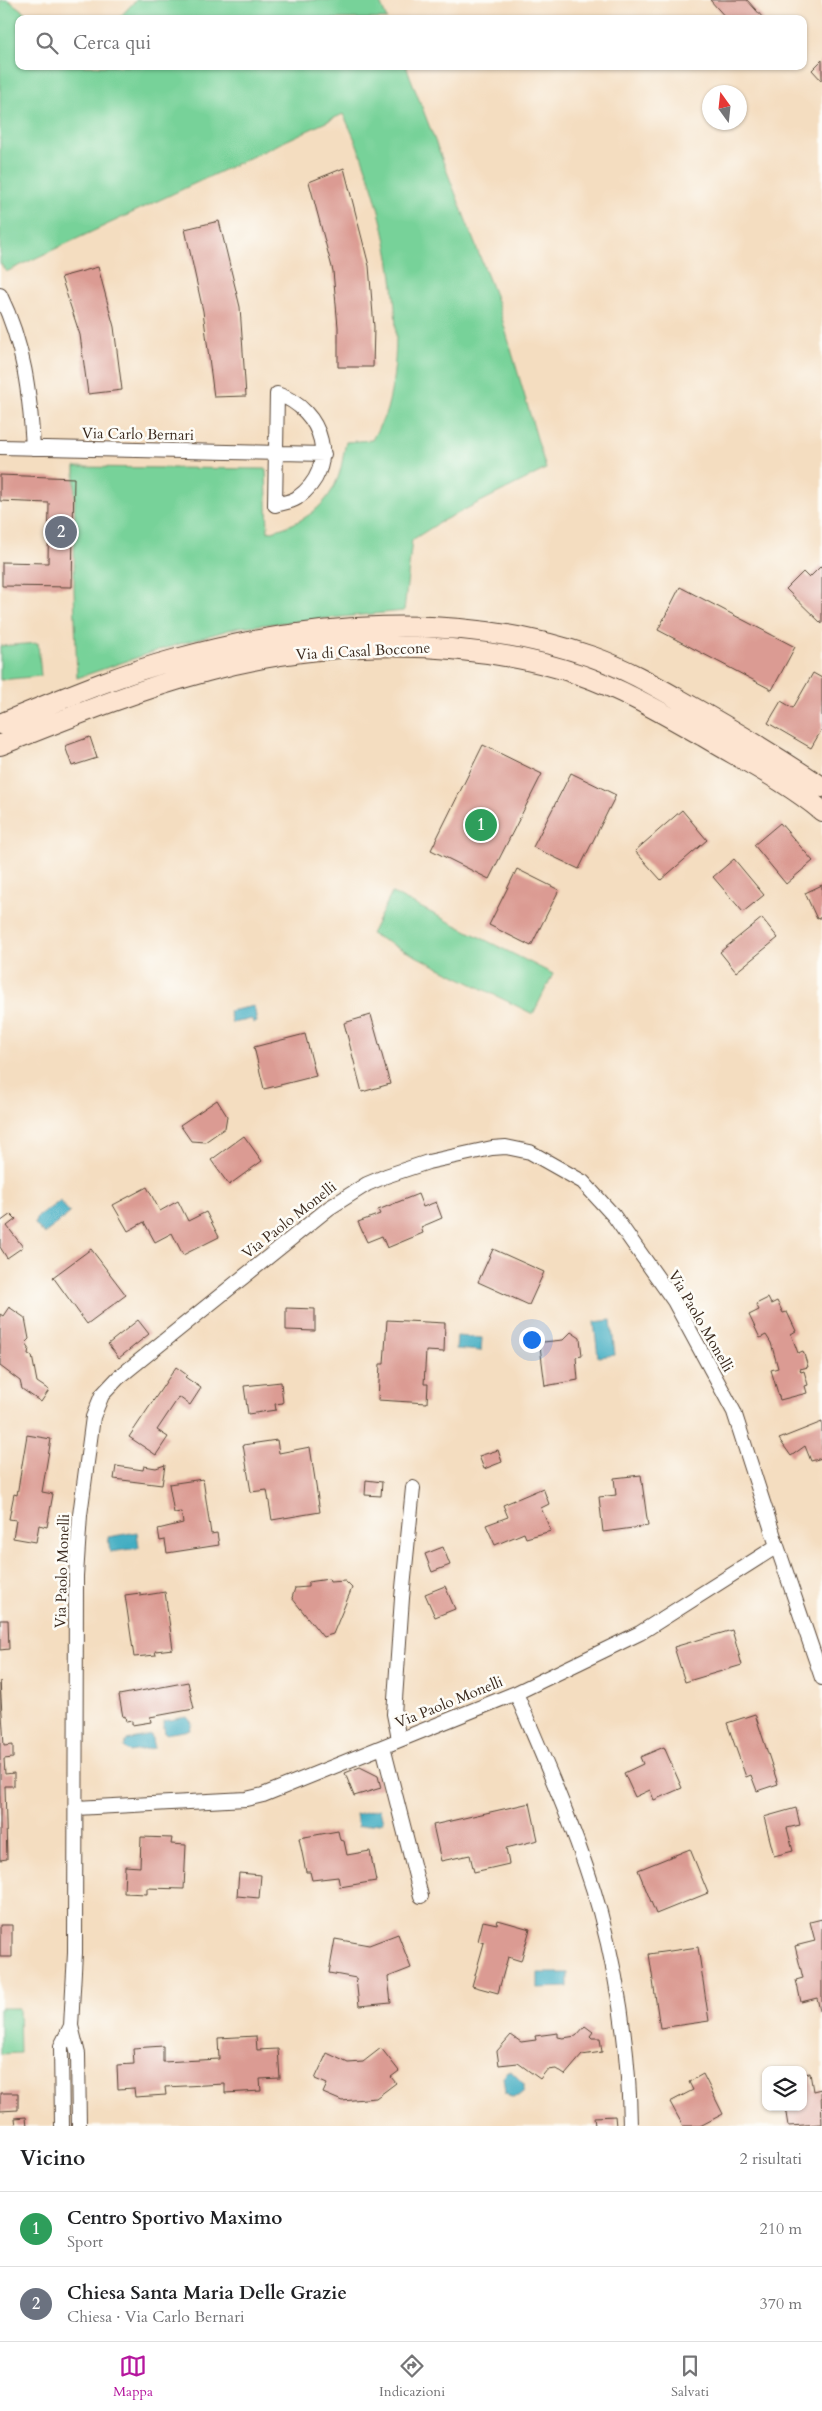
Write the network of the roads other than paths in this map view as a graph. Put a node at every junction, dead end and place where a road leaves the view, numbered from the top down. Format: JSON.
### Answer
{"nodes":[{"id":1,"x":0,"y":295,"type":"edge"},
{"id":2,"x":0,"y":447,"type":"edge"},
{"id":3,"x":33,"y":448,"type":"junction"},
{"id":4,"x":276,"y":453,"type":"junction"},
{"id":5,"x":324,"y":454,"type":"junction"},
{"id":6,"x":0,"y":724,"type":"edge"},
{"id":7,"x":0,"y":745,"type":"edge"},
{"id":8,"x":819,"y":794,"type":"edge"},
{"id":9,"x":413,"y":1488,"type":"dead end"},
{"id":10,"x":777,"y":1546,"type":"junction"},
{"id":11,"x":822,"y":1678,"type":"edge"},
{"id":12,"x":516,"y":1693,"type":"junction"},
{"id":13,"x":400,"y":1739,"type":"junction"},
{"id":14,"x":383,"y":1747,"type":"junction"},
{"id":15,"x":76,"y":1808,"type":"junction"},
{"id":16,"x":421,"y":1896,"type":"dead end"},
{"id":17,"x":71,"y":2026,"type":"junction"},
{"id":18,"x":62,"y":2126,"type":"edge"},
{"id":19,"x":78,"y":2126,"type":"edge"},
{"id":20,"x":630,"y":2126,"type":"edge"}],
"edges":[{"from":1,"to":3,"type":"street"},
{"from":2,"to":3,"type":"street","name":"Via Carlo Bernari"},
{"from":3,"to":4,"type":"street","name":"Via Carlo Bernari"},
{"from":4,"to":5,"type":"street","name":"Via Carlo Bernari"},
{"from":4,"to":5,"type":"street"},
{"from":4,"to":5,"type":"street"},
{"from":6,"to":8,"type":"street","name":"Via di Casal Boccone"},
{"from":7,"to":8,"type":"street","name":"Via di Casal Boccone"},
{"from":9,"to":13,"type":"street"},
{"from":10,"to":11,"type":"street","name":"Via Paolo Monelli"},
{"from":10,"to":12,"type":"street","name":"Via Paolo Monelli"},
{"from":10,"to":15,"type":"street","name":"Via Paolo Monelli"},
{"from":12,"to":13,"type":"street","name":"Via Paolo Monelli"},
{"from":12,"to":20,"type":"street","name":"Via Paolo Monelli"},
{"from":13,"to":14,"type":"street","name":"Via Paolo Monelli"},
{"from":14,"to":15,"type":"street","name":"Via Paolo Monelli"},
{"from":14,"to":16,"type":"street"},
{"from":15,"to":17,"type":"street","name":"Via Paolo Monelli"},
{"from":17,"to":18,"type":"street","name":"Via Paolo Monelli"},
{"from":17,"to":19,"type":"street"}]}
